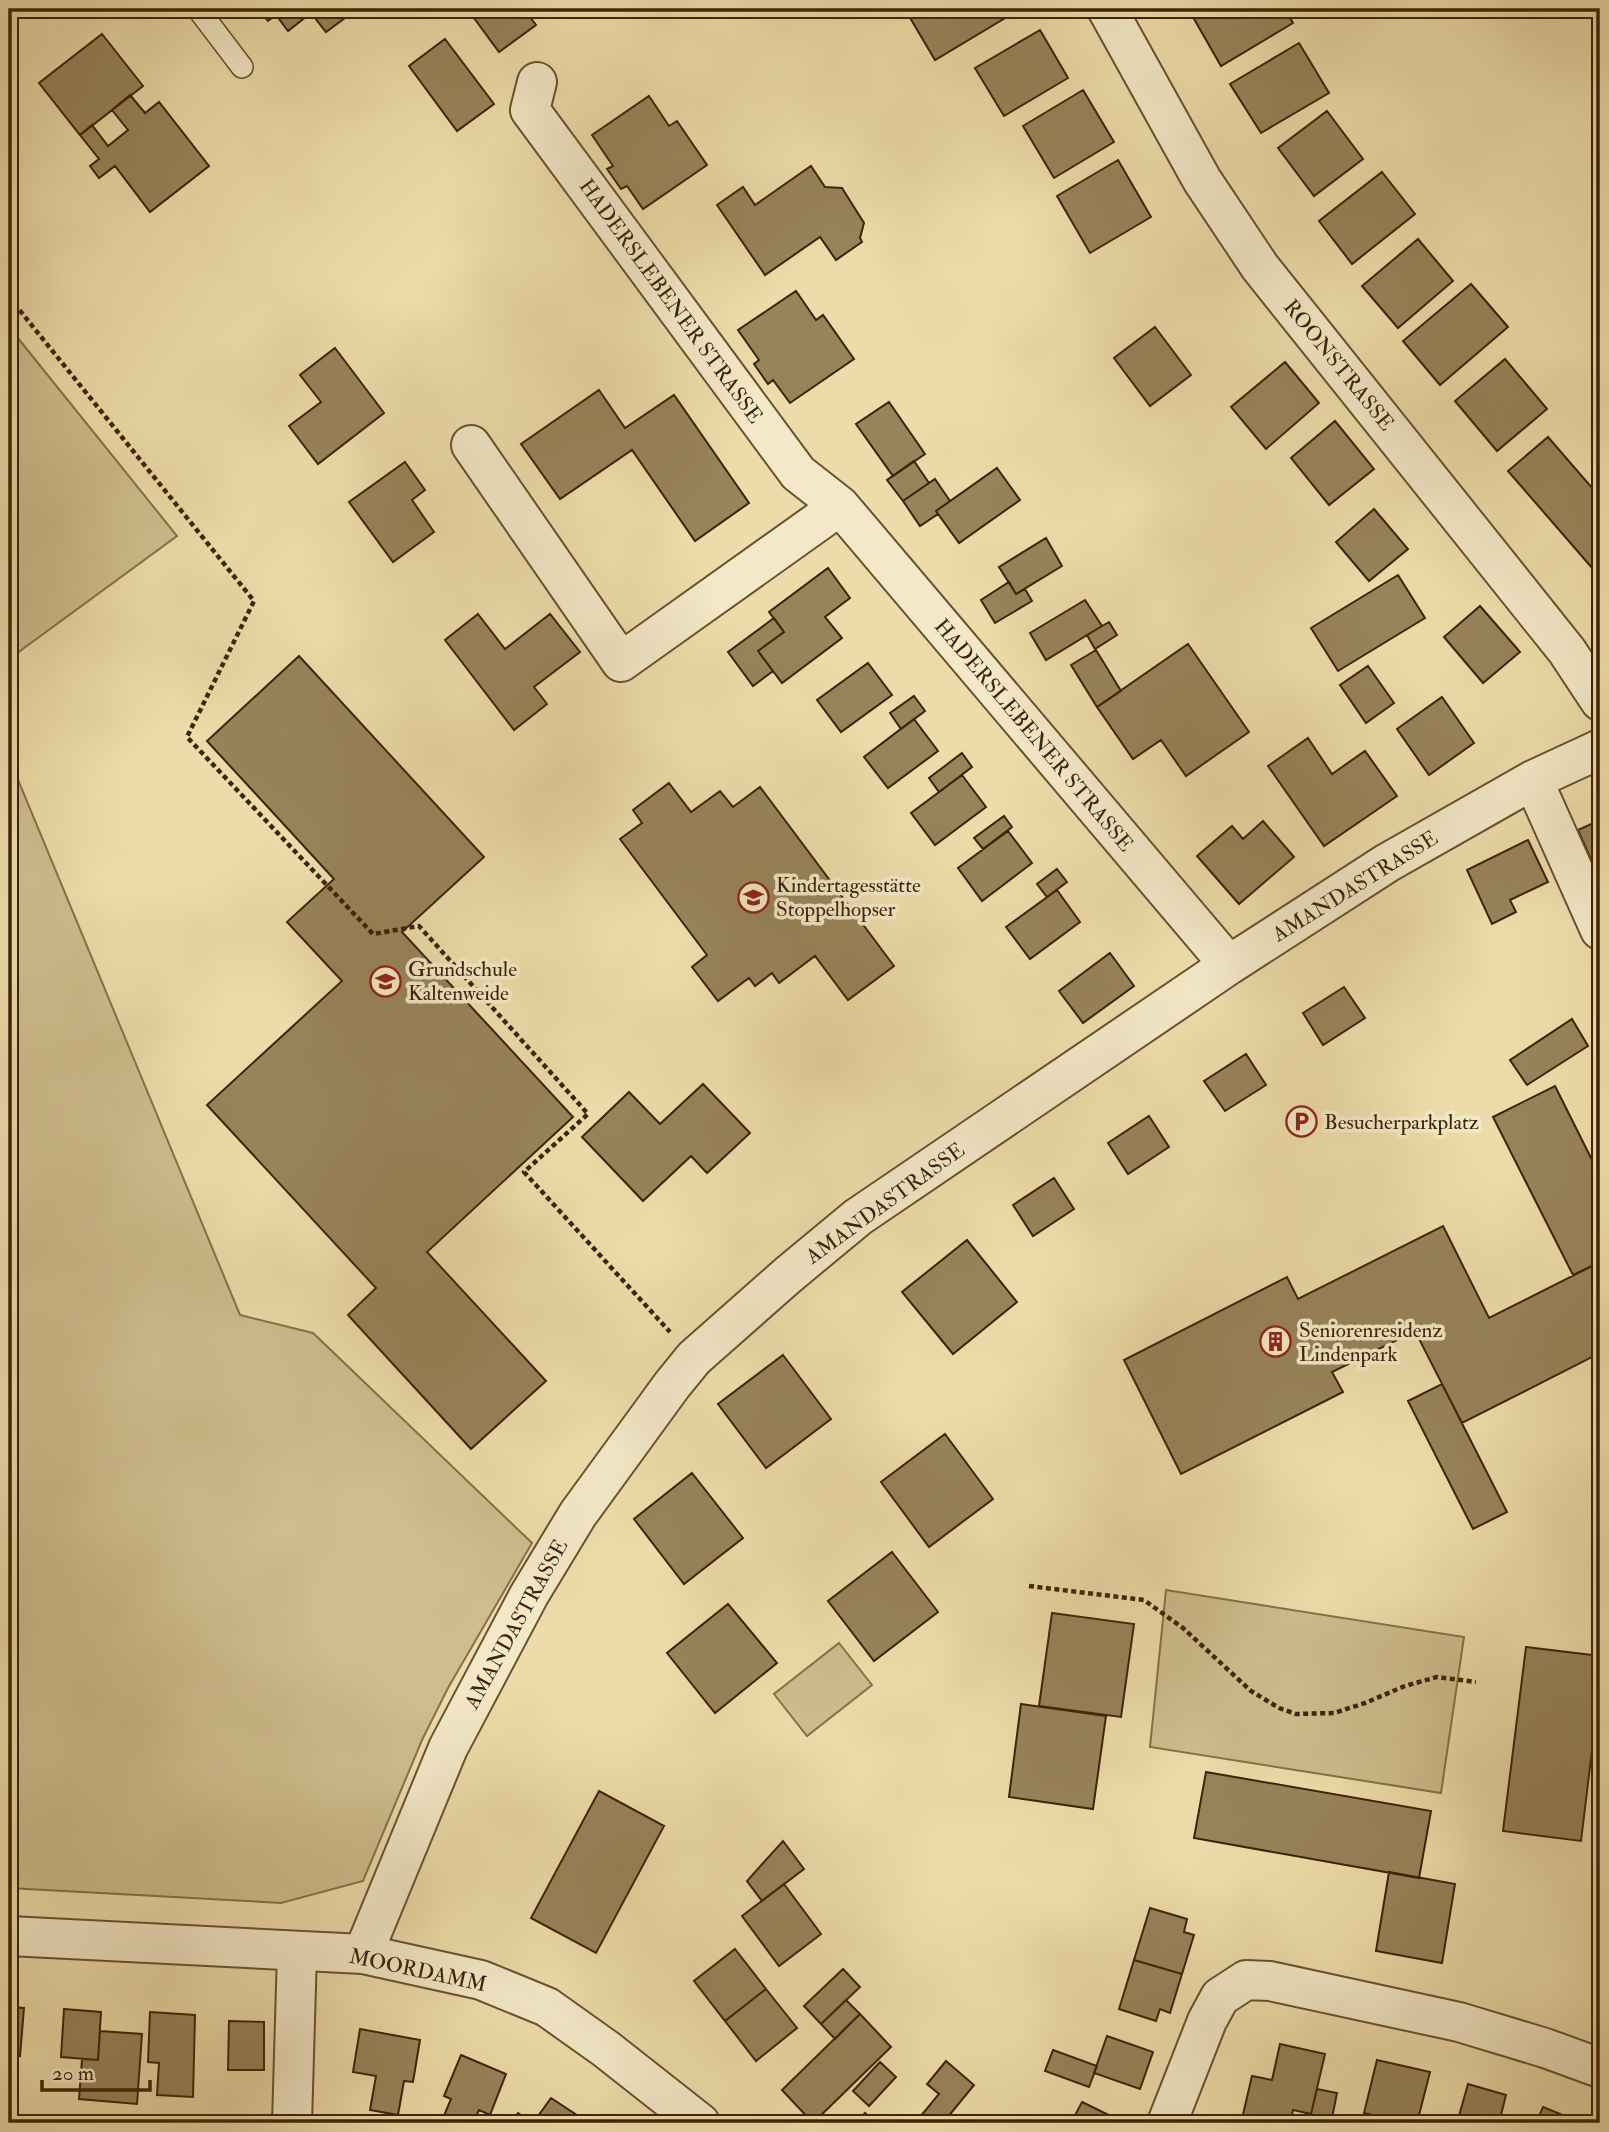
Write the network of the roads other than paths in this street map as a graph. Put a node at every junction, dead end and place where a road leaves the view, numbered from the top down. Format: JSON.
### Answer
{"nodes":[{"id":1,"x":198,"y":9,"type":"edge"},
{"id":2,"x":1107,"y":9,"type":"edge"},
{"id":3,"x":242,"y":67,"type":"dead end"},
{"id":4,"x":537,"y":82,"type":"dead end"},
{"id":5,"x":471,"y":445,"type":"dead end"},
{"id":6,"x":840,"y":506,"type":"junction"},
{"id":7,"x":1600,"y":701,"type":"edge"},
{"id":8,"x":1600,"y":749,"type":"edge"},
{"id":9,"x":1533,"y":780,"type":"junction"},
{"id":10,"x":1600,"y":930,"type":"edge"},
{"id":11,"x":1228,"y":965,"type":"junction"},
{"id":12,"x":9,"y":1936,"type":"edge"},
{"id":13,"x":297,"y":1952,"type":"junction"},
{"id":14,"x":362,"y":1954,"type":"junction"},
{"id":15,"x":1600,"y":2068,"type":"edge"},
{"id":16,"x":292,"y":2123,"type":"edge"},
{"id":17,"x":701,"y":2123,"type":"edge"},
{"id":18,"x":1167,"y":2123,"type":"edge"}],
"edges":[{"from":1,"to":3,"type":"lane"},
{"from":2,"to":7,"type":"street","name":"ROONSTRASSE"},
{"from":4,"to":6,"type":"street","name":"HADERSLEBENER STRASSE"},
{"from":5,"to":6,"type":"street"},
{"from":6,"to":11,"type":"street","name":"HADERSLEBENER STRASSE"},
{"from":8,"to":9,"type":"street","name":"AMANDASTRASSE"},
{"from":9,"to":10,"type":"street"},
{"from":9,"to":11,"type":"street","name":"AMANDASTRASSE"},
{"from":11,"to":14,"type":"street","name":"AMANDASTRASSE"},
{"from":12,"to":13,"type":"street","name":"MOORDAMM"},
{"from":13,"to":14,"type":"street","name":"MOORDAMM"},
{"from":13,"to":16,"type":"street"},
{"from":14,"to":17,"type":"street","name":"MOORDAMM"},
{"from":15,"to":18,"type":"street"}]}
